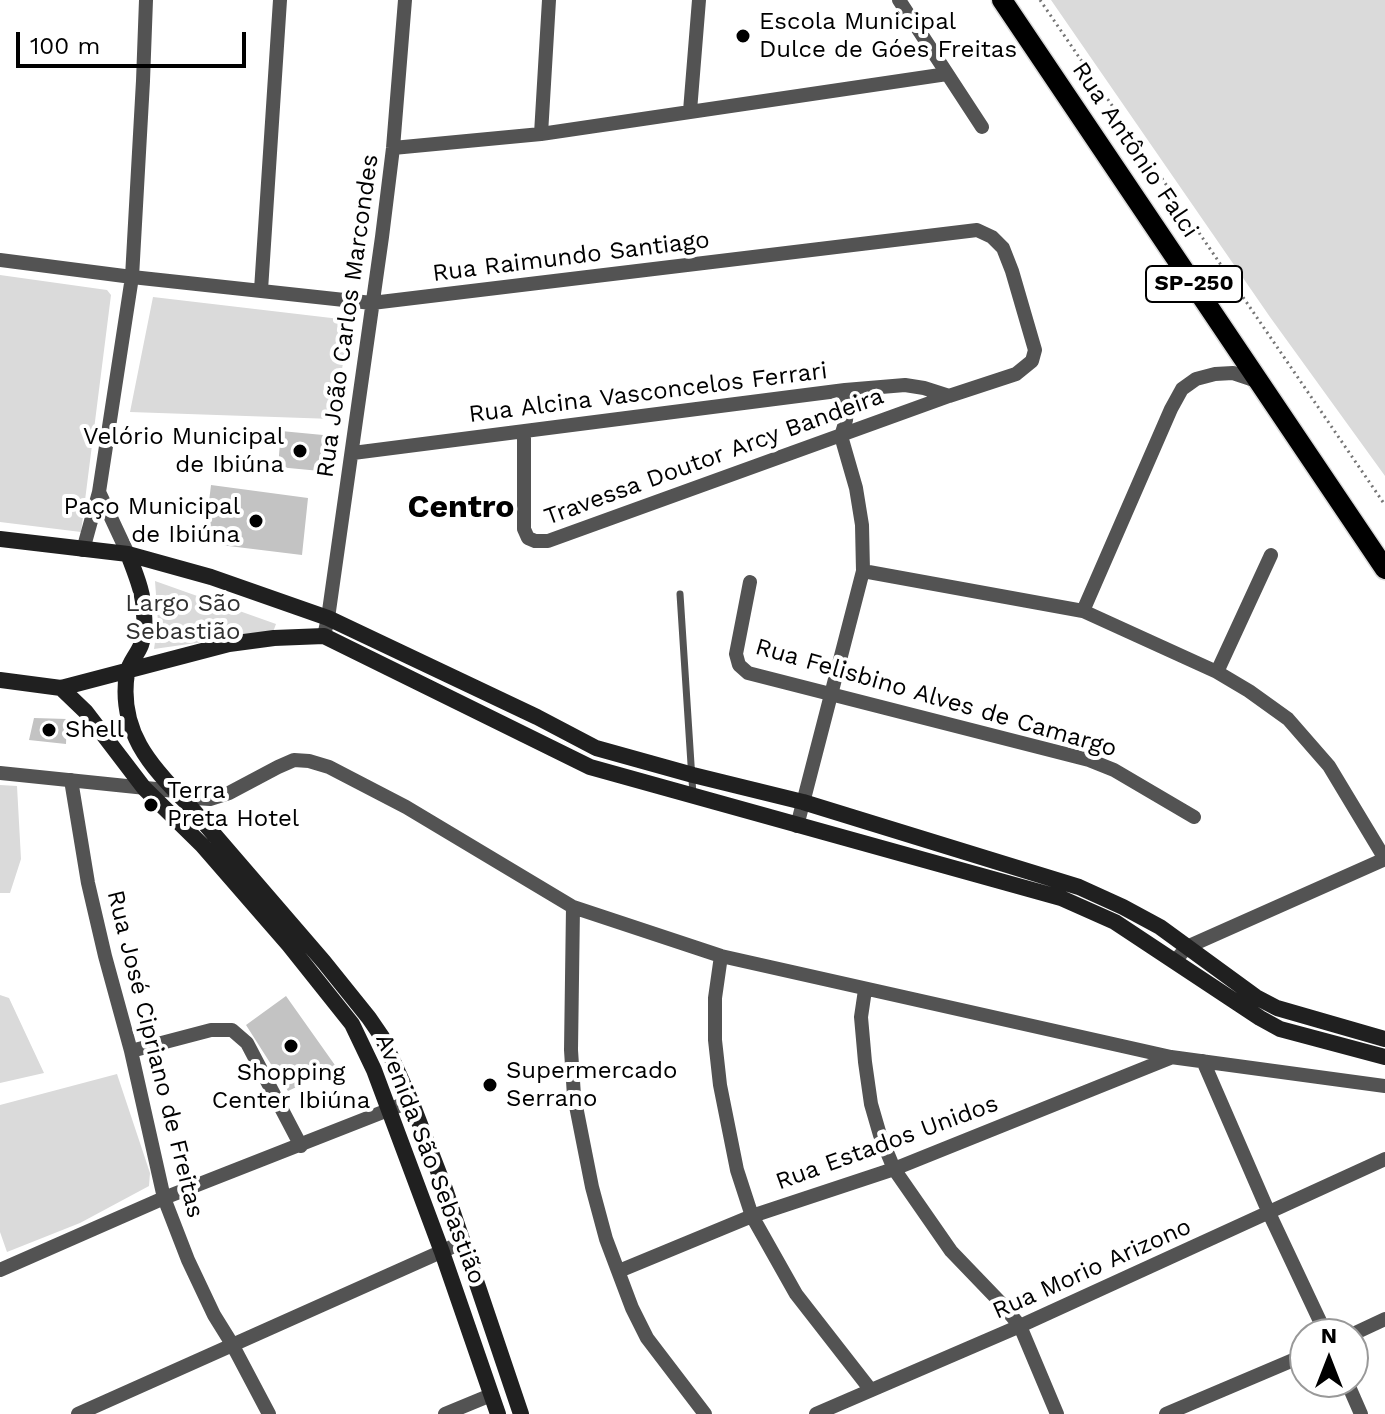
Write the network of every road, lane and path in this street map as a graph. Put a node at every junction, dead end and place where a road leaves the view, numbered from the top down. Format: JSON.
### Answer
{"nodes":[{"id":1,"x":146,"y":0,"type":"edge"},
{"id":2,"x":280,"y":0,"type":"edge"},
{"id":3,"x":405,"y":0,"type":"edge"},
{"id":4,"x":549,"y":0,"type":"edge"},
{"id":5,"x":699,"y":0,"type":"edge"},
{"id":6,"x":899,"y":0,"type":"edge"},
{"id":7,"x":1002,"y":0,"type":"edge"},
{"id":8,"x":1040,"y":0,"type":"edge"},
{"id":9,"x":947,"y":74,"type":"junction"},
{"id":10,"x":690,"y":111,"type":"junction"},
{"id":11,"x":982,"y":127,"type":"dead end"},
{"id":12,"x":541,"y":134,"type":"junction"},
{"id":13,"x":393,"y":148,"type":"junction"},
{"id":14,"x":0,"y":260,"type":"edge"},
{"id":15,"x":132,"y":277,"type":"junction"},
{"id":16,"x":261,"y":290,"type":"junction"},
{"id":17,"x":372,"y":303,"type":"junction"},
{"id":18,"x":1016,"y":374,"type":"joint"},
{"id":19,"x":1260,"y":382,"type":"junction"},
{"id":20,"x":845,"y":390,"type":"junction"},
{"id":21,"x":949,"y":396,"type":"junction"},
{"id":22,"x":524,"y":432,"type":"junction"},
{"id":23,"x":841,"y":436,"type":"junction"},
{"id":24,"x":353,"y":453,"type":"junction"},
{"id":25,"x":99,"y":492,"type":"junction"},
{"id":26,"x":1385,"y":505,"type":"edge"},
{"id":27,"x":0,"y":539,"type":"edge"},
{"id":28,"x":83,"y":550,"type":"junction"},
{"id":29,"x":128,"y":554,"type":"junction"},
{"id":30,"x":1271,"y":555,"type":"dead end"},
{"id":31,"x":1385,"y":569,"type":"edge"},
{"id":32,"x":863,"y":571,"type":"junction"},
{"id":33,"x":750,"y":582,"type":"dead end"},
{"id":34,"x":680,"y":594,"type":"dead end"},
{"id":35,"x":1083,"y":611,"type":"junction"},
{"id":36,"x":328,"y":618,"type":"junction"},
{"id":37,"x":324,"y":636,"type":"junction"},
{"id":38,"x":128,"y":670,"type":"junction"},
{"id":39,"x":1217,"y":672,"type":"junction"},
{"id":40,"x":0,"y":680,"type":"edge"},
{"id":41,"x":61,"y":688,"type":"junction"},
{"id":42,"x":832,"y":695,"type":"junction"},
{"id":43,"x":596,"y":748,"type":"junction"},
{"id":44,"x":590,"y":767,"type":"junction"},
{"id":45,"x":0,"y":773,"type":"edge"},
{"id":46,"x":693,"y":775,"type":"junction"},
{"id":47,"x":71,"y":780,"type":"junction"},
{"id":48,"x":144,"y":788,"type":"junction"},
{"id":49,"x":175,"y":791,"type":"junction"},
{"id":50,"x":693,"y":796,"type":"junction"},
{"id":51,"x":803,"y":802,"type":"junction"},
{"id":52,"x":1194,"y":817,"type":"dead end"},
{"id":53,"x":797,"y":826,"type":"junction"},
{"id":54,"x":1385,"y":859,"type":"edge"},
{"id":55,"x":573,"y":907,"type":"junction"},
{"id":56,"x":1187,"y":947,"type":"junction"},
{"id":57,"x":721,"y":956,"type":"junction"},
{"id":58,"x":1175,"y":961,"type":"junction"},
{"id":59,"x":865,"y":990,"type":"junction"},
{"id":60,"x":382,"y":1037,"type":"junction"},
{"id":61,"x":1385,"y":1039,"type":"edge"},
{"id":62,"x":363,"y":1047,"type":"junction"},
{"id":63,"x":131,"y":1051,"type":"junction"},
{"id":64,"x":1171,"y":1057,"type":"junction"},
{"id":65,"x":1385,"y":1057,"type":"edge"},
{"id":66,"x":1203,"y":1061,"type":"junction"},
{"id":67,"x":1385,"y":1086,"type":"edge"},
{"id":68,"x":411,"y":1101,"type":"junction"},
{"id":69,"x":389,"y":1111,"type":"junction"},
{"id":70,"x":301,"y":1146,"type":"junction"},
{"id":71,"x":1385,"y":1159,"type":"edge"},
{"id":72,"x":894,"y":1169,"type":"junction"},
{"id":73,"x":164,"y":1198,"type":"junction"},
{"id":74,"x":1269,"y":1213,"type":"junction"},
{"id":75,"x":752,"y":1216,"type":"junction"},
{"id":76,"x":463,"y":1242,"type":"junction"},
{"id":77,"x":442,"y":1252,"type":"junction"},
{"id":78,"x":0,"y":1270,"type":"edge"},
{"id":79,"x":619,"y":1271,"type":"junction"},
{"id":80,"x":1318,"y":1318,"type":"edge"},
{"id":81,"x":491,"y":1325,"type":"junction"},
{"id":82,"x":1020,"y":1326,"type":"junction"},
{"id":83,"x":471,"y":1333,"type":"junction"},
{"id":84,"x":232,"y":1344,"type":"junction"},
{"id":85,"x":1289,"y":1362,"type":"edge"},
{"id":86,"x":870,"y":1389,"type":"junction"},
{"id":87,"x":491,"y":1395,"type":"junction"},
{"id":88,"x":78,"y":1414,"type":"edge"},
{"id":89,"x":269,"y":1414,"type":"edge"},
{"id":90,"x":445,"y":1414,"type":"edge"},
{"id":91,"x":498,"y":1414,"type":"edge"},
{"id":92,"x":521,"y":1414,"type":"edge"},
{"id":93,"x":705,"y":1414,"type":"edge"},
{"id":94,"x":816,"y":1414,"type":"edge"},
{"id":95,"x":1057,"y":1414,"type":"edge"},
{"id":96,"x":1166,"y":1414,"type":"edge"}],
"edges":[{"from":1,"to":15,"type":"street"},
{"from":2,"to":16,"type":"street"},
{"from":3,"to":13,"type":"street","name":"Rua João Carlos Marcondes"},
{"from":4,"to":12,"type":"street"},
{"from":5,"to":10,"type":"street"},
{"from":6,"to":9,"type":"street"},
{"from":7,"to":19,"type":"main road","name":"Rua Antônio Falci","number":"SP-250"},
{"from":8,"to":26,"type":"path"},
{"from":9,"to":10,"type":"street"},
{"from":9,"to":11,"type":"street"},
{"from":10,"to":12,"type":"street"},
{"from":12,"to":13,"type":"street"},
{"from":13,"to":17,"type":"street","name":"Rua João Carlos Marcondes"},
{"from":14,"to":15,"type":"street","name":"Rua Raimundo Santiago"},
{"from":15,"to":16,"type":"street","name":"Rua Raimundo Santiago"},
{"from":15,"to":25,"type":"street"},
{"from":16,"to":17,"type":"street","name":"Rua Raimundo Santiago"},
{"from":17,"to":18,"type":"street","name":"Rua Raimundo Santiago"},
{"from":17,"to":24,"type":"street","name":"Rua João Carlos Marcondes"},
{"from":18,"to":21,"type":"street","name":"Travessa Doutor Arcy Bandeira"},
{"from":19,"to":31,"type":"main road","name":"Rua Antônio Falci","number":"SP-250"},
{"from":19,"to":35,"type":"street"},
{"from":20,"to":21,"type":"street","name":"Rua Alcina Vasconcelos Ferrari"},
{"from":20,"to":22,"type":"street","name":"Rua Alcina Vasconcelos Ferrari"},
{"from":20,"to":23,"type":"street"},
{"from":21,"to":23,"type":"street","name":"Travessa Doutor Arcy Bandeira"},
{"from":22,"to":23,"type":"street","name":"Travessa Doutor Arcy Bandeira"},
{"from":22,"to":24,"type":"street","name":"Rua Alcina Vasconcelos Ferrari"},
{"from":23,"to":32,"type":"street"},
{"from":24,"to":36,"type":"street","name":"Rua João Carlos Marcondes"},
{"from":25,"to":28,"type":"street"},
{"from":25,"to":29,"type":"street"},
{"from":27,"to":28,"type":"main road"},
{"from":28,"to":29,"type":"main road"},
{"from":29,"to":36,"type":"main road"},
{"from":29,"to":38,"type":"main road"},
{"from":30,"to":39,"type":"street"},
{"from":32,"to":35,"type":"street"},
{"from":32,"to":42,"type":"street"},
{"from":33,"to":42,"type":"street","name":"Rua Felisbino Alves de Camargo"},
{"from":34,"to":46,"type":"lane"},
{"from":35,"to":39,"type":"street"},
{"from":36,"to":37,"type":"street","name":"Rua João Carlos Marcondes"},
{"from":36,"to":43,"type":"main road"},
{"from":37,"to":38,"type":"main road"},
{"from":37,"to":44,"type":"main road"},
{"from":38,"to":41,"type":"main road"},
{"from":38,"to":49,"type":"main road","name":"Avenida São Sebastião"},
{"from":39,"to":54,"type":"street"},
{"from":40,"to":41,"type":"main road"},
{"from":41,"to":48,"type":"main road","name":"Avenida São Sebastião"},
{"from":42,"to":51,"type":"street"},
{"from":42,"to":52,"type":"street","name":"Rua Felisbino Alves de Camargo"},
{"from":43,"to":44,"type":"main road"},
{"from":43,"to":46,"type":"main road"},
{"from":44,"to":50,"type":"main road"},
{"from":45,"to":47,"type":"street"},
{"from":46,"to":50,"type":"lane"},
{"from":46,"to":51,"type":"main road"},
{"from":47,"to":48,"type":"street"},
{"from":47,"to":63,"type":"street","name":"Rua José Cipriano de Freitas"},
{"from":48,"to":49,"type":"street"},
{"from":48,"to":62,"type":"main road","name":"Avenida São Sebastião"},
{"from":49,"to":55,"type":"street"},
{"from":49,"to":60,"type":"main road","name":"Avenida São Sebastião"},
{"from":50,"to":53,"type":"main road"},
{"from":51,"to":53,"type":"street"},
{"from":51,"to":56,"type":"main road"},
{"from":53,"to":58,"type":"main road"},
{"from":54,"to":56,"type":"street"},
{"from":55,"to":57,"type":"street"},
{"from":55,"to":79,"type":"street"},
{"from":56,"to":58,"type":"street"},
{"from":56,"to":61,"type":"main road"},
{"from":57,"to":59,"type":"street"},
{"from":57,"to":75,"type":"street"},
{"from":58,"to":65,"type":"main road"},
{"from":59,"to":64,"type":"street"},
{"from":59,"to":72,"type":"street"},
{"from":60,"to":62,"type":"main road"},
{"from":60,"to":68,"type":"main road","name":"Avenida São Sebastião"},
{"from":62,"to":69,"type":"main road","name":"Avenida São Sebastião"},
{"from":63,"to":70,"type":"street"},
{"from":63,"to":73,"type":"street","name":"Rua José Cipriano de Freitas"},
{"from":64,"to":66,"type":"street"},
{"from":64,"to":72,"type":"street","name":"Rua Estados Unidos"},
{"from":66,"to":67,"type":"street"},
{"from":66,"to":74,"type":"street"},
{"from":68,"to":69,"type":"street"},
{"from":68,"to":76,"type":"main road","name":"Avenida São Sebastião"},
{"from":69,"to":70,"type":"street"},
{"from":69,"to":77,"type":"main road","name":"Avenida São Sebastião"},
{"from":70,"to":73,"type":"street"},
{"from":71,"to":74,"type":"street","name":"Rua Morio Arizono"},
{"from":72,"to":75,"type":"street","name":"Rua Estados Unidos"},
{"from":72,"to":82,"type":"street"},
{"from":73,"to":78,"type":"street"},
{"from":73,"to":84,"type":"street","name":"Rua José Cipriano de Freitas"},
{"from":74,"to":80,"type":"street"},
{"from":74,"to":82,"type":"street","name":"Rua Morio Arizono"},
{"from":75,"to":79,"type":"street","name":"Rua Estados Unidos"},
{"from":75,"to":86,"type":"street"},
{"from":76,"to":77,"type":"street"},
{"from":76,"to":81,"type":"main road","name":"Avenida São Sebastião"},
{"from":77,"to":83,"type":"main road","name":"Avenida São Sebastião"},
{"from":77,"to":84,"type":"street"},
{"from":79,"to":93,"type":"street"},
{"from":81,"to":83,"type":"main road"},
{"from":81,"to":92,"type":"main road","name":"Avenida São Sebastião"},
{"from":82,"to":86,"type":"street","name":"Rua Morio Arizono"},
{"from":82,"to":95,"type":"street"},
{"from":83,"to":87,"type":"main road","name":"Avenida São Sebastião"},
{"from":84,"to":88,"type":"street"},
{"from":84,"to":89,"type":"street","name":"Rua José Cipriano de Freitas"},
{"from":85,"to":96,"type":"street"},
{"from":86,"to":94,"type":"street","name":"Rua Morio Arizono"},
{"from":87,"to":90,"type":"street"},
{"from":87,"to":91,"type":"main road","name":"Avenida São Sebastião"}]}
